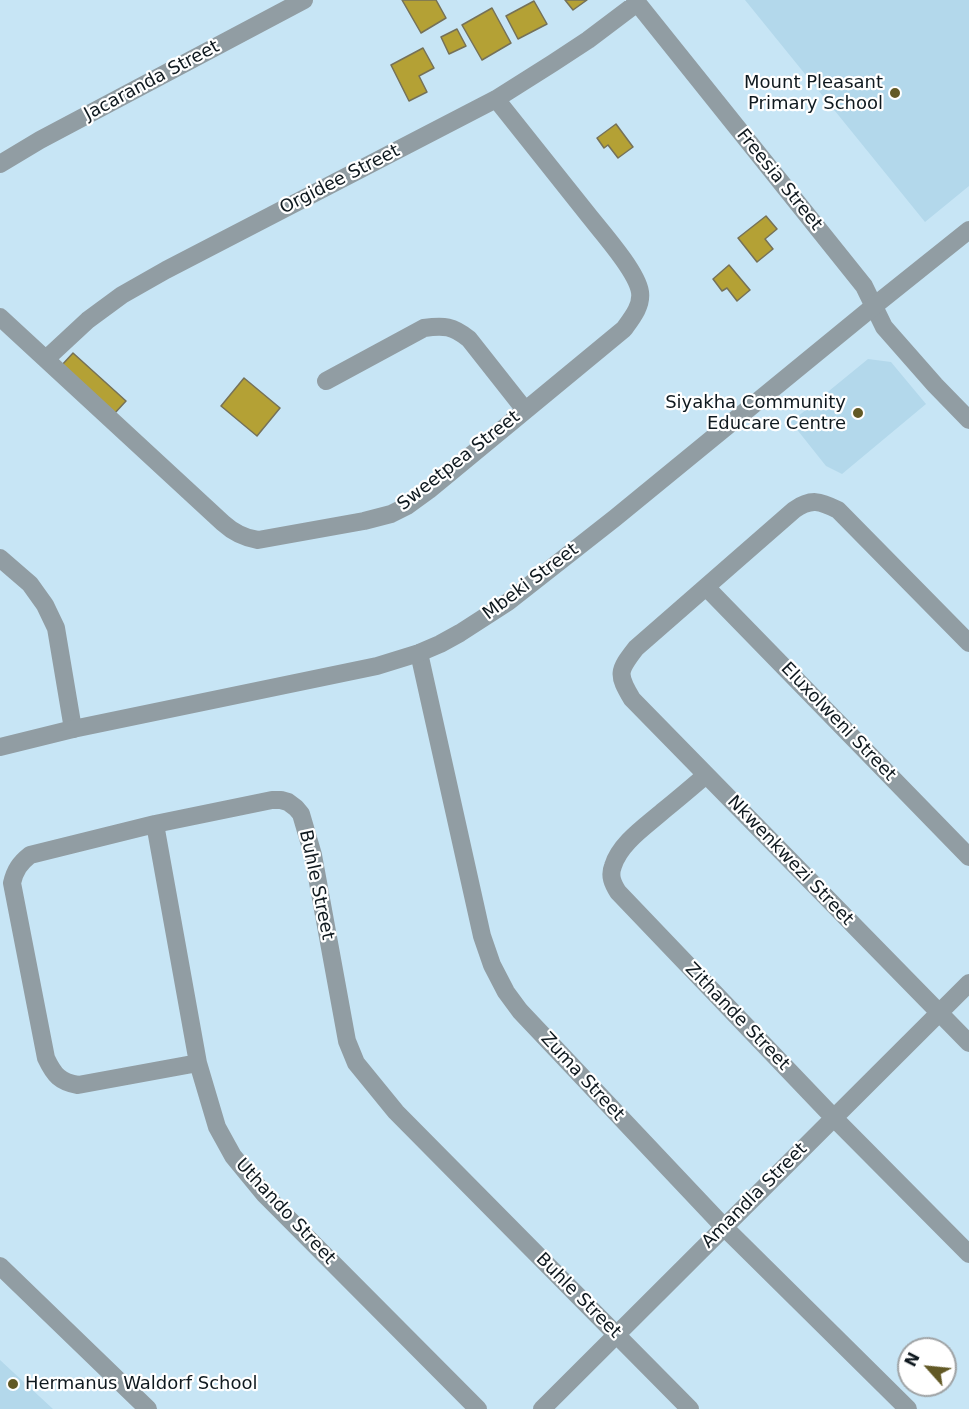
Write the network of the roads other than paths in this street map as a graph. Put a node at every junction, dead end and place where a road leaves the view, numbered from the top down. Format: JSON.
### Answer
{"nodes":[{"id":1,"x":304,"y":0,"type":"edge"},
{"id":2,"x":636,"y":1,"type":"edge"},
{"id":3,"x":496,"y":99,"type":"junction"},
{"id":4,"x":0,"y":164,"type":"edge"},
{"id":5,"x":969,"y":230,"type":"edge"},
{"id":6,"x":874,"y":306,"type":"junction"},
{"id":7,"x":0,"y":317,"type":"edge"},
{"id":8,"x":46,"y":359,"type":"junction"},
{"id":9,"x":326,"y":381,"type":"dead end"},
{"id":10,"x":525,"y":410,"type":"junction"},
{"id":11,"x":969,"y":420,"type":"edge"},
{"id":12,"x":0,"y":558,"type":"edge"},
{"id":13,"x":706,"y":586,"type":"junction"},
{"id":14,"x":969,"y":643,"type":"edge"},
{"id":15,"x":419,"y":653,"type":"junction"},
{"id":16,"x":73,"y":729,"type":"junction"},
{"id":17,"x":0,"y":747,"type":"edge"},
{"id":18,"x":706,"y":775,"type":"junction"},
{"id":19,"x":155,"y":824,"type":"junction"},
{"id":20,"x":969,"y":857,"type":"edge"},
{"id":21,"x":969,"y":983,"type":"edge"},
{"id":22,"x":939,"y":1013,"type":"junction"},
{"id":23,"x":969,"y":1043,"type":"edge"},
{"id":24,"x":198,"y":1063,"type":"junction"},
{"id":25,"x":834,"y":1118,"type":"junction"},
{"id":26,"x":724,"y":1227,"type":"junction"},
{"id":27,"x":969,"y":1254,"type":"edge"},
{"id":28,"x":0,"y":1266,"type":"edge"},
{"id":29,"x":616,"y":1335,"type":"junction"},
{"id":30,"x":148,"y":1409,"type":"edge"},
{"id":31,"x":478,"y":1409,"type":"edge"},
{"id":32,"x":542,"y":1409,"type":"edge"},
{"id":33,"x":690,"y":1409,"type":"edge"},
{"id":34,"x":908,"y":1409,"type":"edge"}],
"edges":[{"from":1,"to":4,"type":"street","name":"Jacaranda Street"},
{"from":2,"to":3,"type":"street","name":"Orgidee Street"},
{"from":2,"to":6,"type":"street","name":"Freesia Street"},
{"from":3,"to":8,"type":"street","name":"Orgidee Street"},
{"from":3,"to":10,"type":"street","name":"Sweetpea Street"},
{"from":5,"to":6,"type":"street","name":"Mbeki Street"},
{"from":6,"to":11,"type":"street","name":"Freesia Street"},
{"from":6,"to":15,"type":"street","name":"Mbeki Street"},
{"from":7,"to":8,"type":"street","name":"Sweetpea Street"},
{"from":8,"to":10,"type":"street","name":"Sweetpea Street"},
{"from":9,"to":10,"type":"street"},
{"from":12,"to":16,"type":"street"},
{"from":13,"to":14,"type":"street"},
{"from":13,"to":18,"type":"street","name":"Nkwenkwezi Street"},
{"from":13,"to":20,"type":"street","name":"Eluxolweni Street"},
{"from":15,"to":16,"type":"street","name":"Mbeki Street"},
{"from":15,"to":26,"type":"street","name":"Zuma Street"},
{"from":16,"to":17,"type":"street","name":"Mbeki Street"},
{"from":18,"to":22,"type":"street","name":"Nkwenkwezi Street"},
{"from":18,"to":25,"type":"street","name":"Zithande Street"},
{"from":19,"to":24,"type":"street","name":"Uthando Street"},
{"from":19,"to":24,"type":"street","name":"Buhle Street"},
{"from":19,"to":29,"type":"street","name":"Buhle Street"},
{"from":21,"to":22,"type":"street","name":"Amandla Street"},
{"from":22,"to":23,"type":"street","name":"Nkwenkwezi Street"},
{"from":22,"to":25,"type":"street","name":"Amandla Street"},
{"from":24,"to":31,"type":"street","name":"Uthando Street"},
{"from":25,"to":26,"type":"street","name":"Amandla Street"},
{"from":25,"to":27,"type":"street","name":"Zithande Street"},
{"from":26,"to":29,"type":"street","name":"Amandla Street"},
{"from":26,"to":34,"type":"street","name":"Zuma Street"},
{"from":28,"to":30,"type":"street"},
{"from":29,"to":32,"type":"street","name":"Amandla Street"},
{"from":29,"to":33,"type":"street","name":"Buhle Street"}]}
